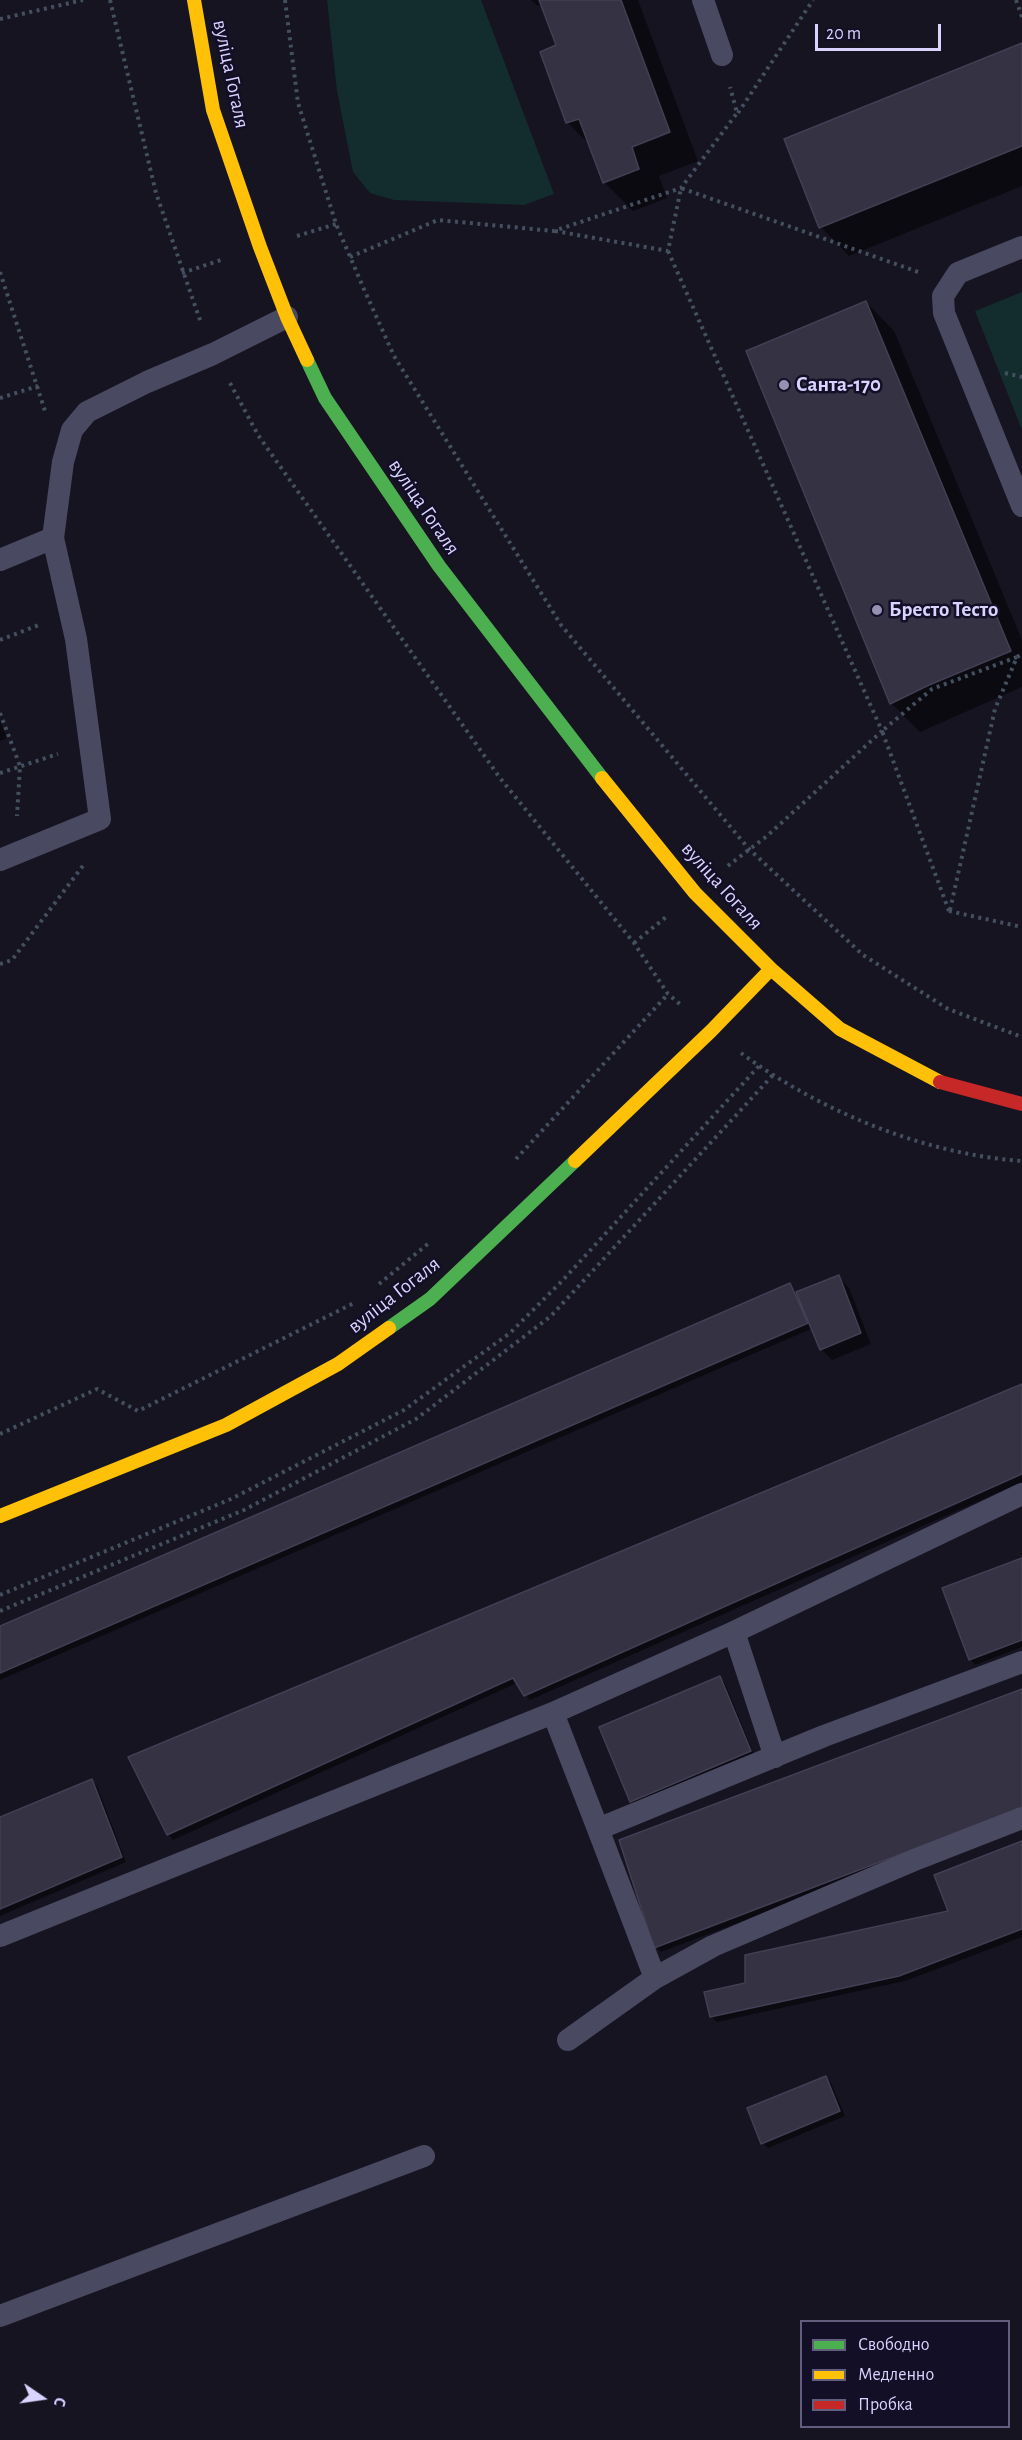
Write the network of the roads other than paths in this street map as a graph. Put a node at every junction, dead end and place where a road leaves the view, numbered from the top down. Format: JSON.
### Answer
{"nodes":[{"id":1,"x":194,"y":0,"type":"edge"},
{"id":2,"x":703,"y":0,"type":"edge"},
{"id":3,"x":722,"y":55,"type":"road end"},
{"id":4,"x":1022,"y":247,"type":"edge"},
{"id":5,"x":287,"y":317,"type":"junction"},
{"id":6,"x":1022,"y":506,"type":"edge"},
{"id":7,"x":53,"y":538,"type":"junction"},
{"id":8,"x":0,"y":560,"type":"edge"},
{"id":9,"x":8,"y":857,"type":"edge"},
{"id":10,"x":771,"y":969,"type":"junction"},
{"id":11,"x":1022,"y":1104,"type":"edge"},
{"id":12,"x":1022,"y":1494,"type":"edge"},
{"id":13,"x":0,"y":1516,"type":"edge"},
{"id":14,"x":734,"y":1632,"type":"junction"},
{"id":15,"x":1022,"y":1662,"type":"edge"},
{"id":16,"x":554,"y":1713,"type":"junction"},
{"id":17,"x":775,"y":1757,"type":"junction"},
{"id":18,"x":1022,"y":1818,"type":"edge"},
{"id":19,"x":598,"y":1829,"type":"junction"},
{"id":20,"x":0,"y":1936,"type":"edge"},
{"id":21,"x":655,"y":1978,"type":"junction"},
{"id":22,"x":568,"y":2040,"type":"dead end"},
{"id":23,"x":424,"y":2156,"type":"dead end"},
{"id":24,"x":0,"y":2316,"type":"edge"}],
"edges":[{"from":1,"to":5,"type":"street","name":"вуліца Гогаля"},
{"from":2,"to":3,"type":"lane"},
{"from":4,"to":6,"type":"lane"},
{"from":5,"to":7,"type":"lane"},
{"from":5,"to":10,"type":"street","name":"вуліца Гогаля"},
{"from":7,"to":8,"type":"lane"},
{"from":7,"to":9,"type":"lane"},
{"from":10,"to":11,"type":"street"},
{"from":10,"to":13,"type":"street","name":"вуліца Гогаля"},
{"from":12,"to":14,"type":"lane"},
{"from":14,"to":16,"type":"lane"},
{"from":14,"to":17,"type":"lane"},
{"from":15,"to":17,"type":"lane"},
{"from":16,"to":19,"type":"lane"},
{"from":16,"to":20,"type":"lane"},
{"from":17,"to":19,"type":"lane"},
{"from":18,"to":21,"type":"lane"},
{"from":19,"to":21,"type":"lane"},
{"from":21,"to":22,"type":"lane"},
{"from":23,"to":24,"type":"lane"}]}
